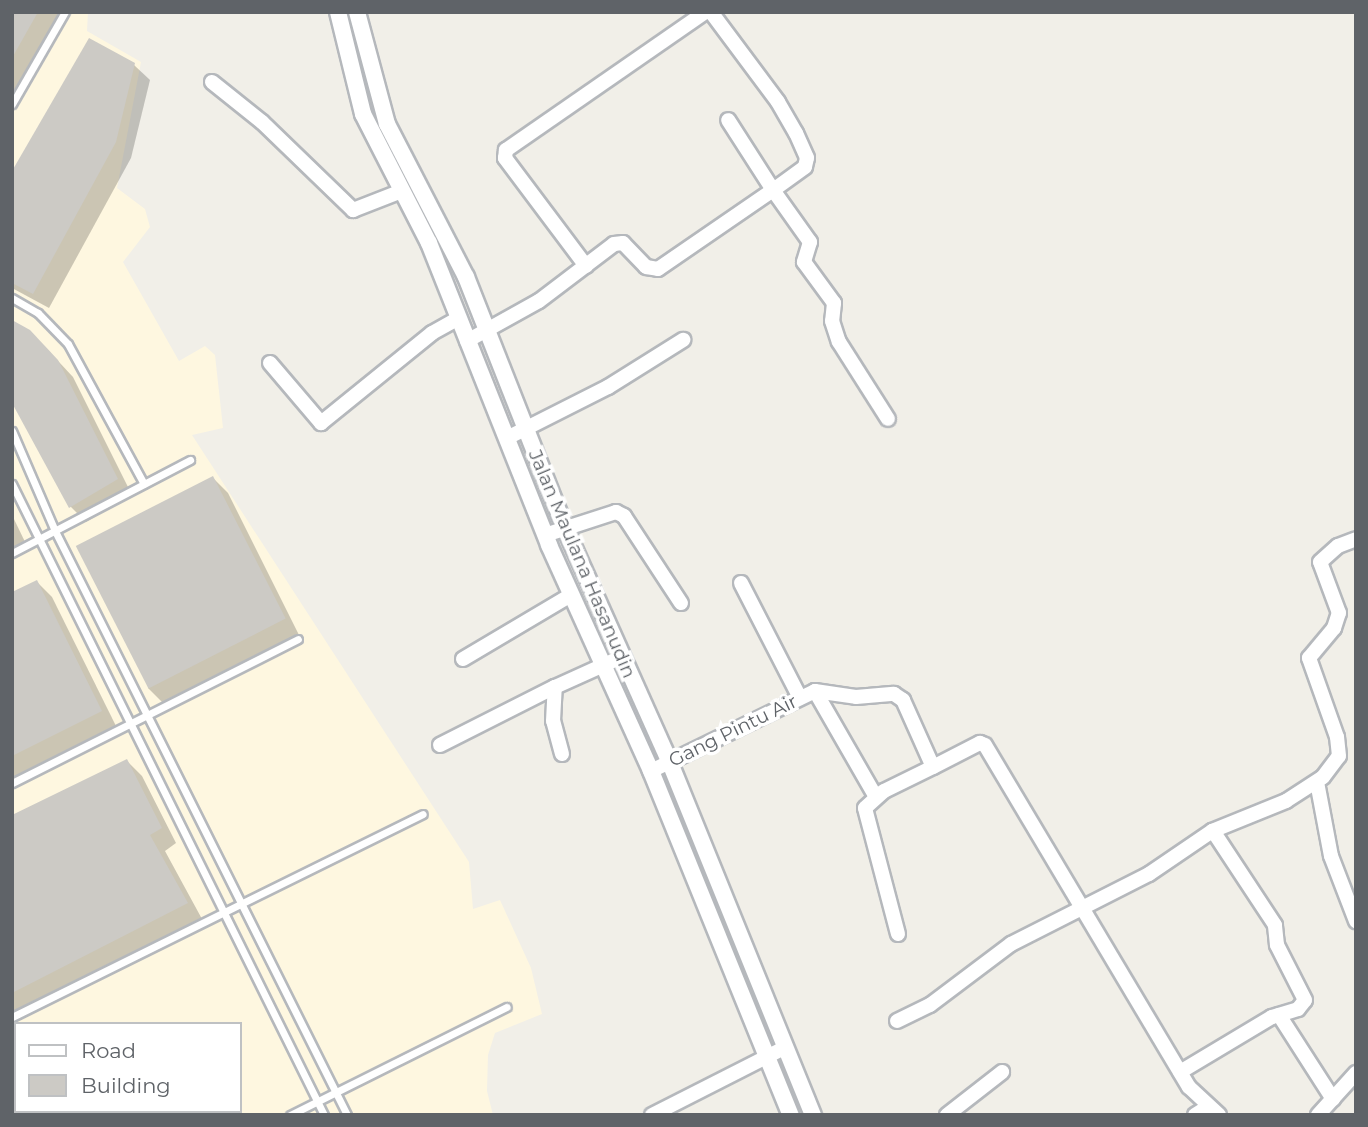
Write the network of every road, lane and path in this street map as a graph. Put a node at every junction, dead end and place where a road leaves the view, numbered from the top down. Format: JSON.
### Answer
{"nodes":[{"id":1,"x":65,"y":12,"type":"edge"},
{"id":2,"x":705,"y":12,"type":"edge"},
{"id":3,"x":711,"y":12,"type":"edge"},
{"id":4,"x":358,"y":19,"type":"edge"},
{"id":5,"x":339,"y":20,"type":"edge"},
{"id":6,"x":212,"y":82,"type":"dead end"},
{"id":7,"x":12,"y":104,"type":"edge"},
{"id":8,"x":727,"y":120,"type":"dead end"},
{"id":9,"x":408,"y":167,"type":"junction"},
{"id":10,"x":391,"y":172,"type":"junction"},
{"id":11,"x":773,"y":190,"type":"junction"},
{"id":12,"x":402,"y":191,"type":"junction"},
{"id":13,"x":447,"y":234,"type":"junction"},
{"id":14,"x":429,"y":243,"type":"junction"},
{"id":15,"x":586,"y":266,"type":"junction"},
{"id":16,"x":12,"y":299,"type":"edge"},
{"id":17,"x":459,"y":317,"type":"junction"},
{"id":18,"x":486,"y":330,"type":"junction"},
{"id":19,"x":683,"y":340,"type":"dead end"},
{"id":20,"x":467,"y":341,"type":"junction"},
{"id":21,"x":270,"y":363,"type":"dead end"},
{"id":22,"x":888,"y":419,"type":"dead end"},
{"id":23,"x":525,"y":430,"type":"junction"},
{"id":24,"x":12,"y":431,"type":"edge"},
{"id":25,"x":507,"y":438,"type":"junction"},
{"id":26,"x":190,"y":460,"type":"dead end"},
{"id":27,"x":12,"y":484,"type":"edge"},
{"id":28,"x":144,"y":484,"type":"junction"},
{"id":29,"x":565,"y":528,"type":"junction"},
{"id":30,"x":55,"y":531,"type":"junction"},
{"id":31,"x":545,"y":535,"type":"junction"},
{"id":32,"x":1356,"y":539,"type":"edge"},
{"id":33,"x":37,"y":540,"type":"junction"},
{"id":34,"x":12,"y":553,"type":"edge"},
{"id":35,"x":741,"y":583,"type":"dead end"},
{"id":36,"x":566,"y":597,"type":"junction"},
{"id":37,"x":681,"y":603,"type":"dead end"},
{"id":38,"x":299,"y":639,"type":"dead end"},
{"id":39,"x":621,"y":657,"type":"junction"},
{"id":40,"x":463,"y":659,"type":"dead end"},
{"id":41,"x":598,"y":667,"type":"junction"},
{"id":42,"x":561,"y":684,"type":"junction"},
{"id":43,"x":816,"y":691,"type":"junction"},
{"id":44,"x":800,"y":698,"type":"junction"},
{"id":45,"x":147,"y":715,"type":"junction"},
{"id":46,"x":129,"y":725,"type":"junction"},
{"id":47,"x":440,"y":745,"type":"dead end"},
{"id":48,"x":562,"y":754,"type":"dead end"},
{"id":49,"x":670,"y":763,"type":"junction"},
{"id":50,"x":933,"y":767,"type":"junction"},
{"id":51,"x":651,"y":771,"type":"junction"},
{"id":52,"x":1317,"y":782,"type":"junction"},
{"id":53,"x":12,"y":783,"type":"edge"},
{"id":54,"x":876,"y":797,"type":"junction"},
{"id":55,"x":422,"y":814,"type":"dead end"},
{"id":56,"x":1213,"y":831,"type":"junction"},
{"id":57,"x":241,"y":902,"type":"junction"},
{"id":58,"x":1080,"y":908,"type":"junction"},
{"id":59,"x":223,"y":912,"type":"junction"},
{"id":60,"x":1356,"y":921,"type":"edge"},
{"id":61,"x":898,"y":934,"type":"dead end"},
{"id":62,"x":507,"y":1007,"type":"dead end"},
{"id":63,"x":1279,"y":1015,"type":"junction"},
{"id":64,"x":12,"y":1017,"type":"edge"},
{"id":65,"x":897,"y":1021,"type":"dead end"},
{"id":66,"x":783,"y":1048,"type":"junction"},
{"id":67,"x":765,"y":1056,"type":"junction"},
{"id":68,"x":1002,"y":1072,"type":"dead end"},
{"id":69,"x":1180,"y":1072,"type":"junction"},
{"id":70,"x":1356,"y":1073,"type":"edge"},
{"id":71,"x":335,"y":1092,"type":"junction"},
{"id":72,"x":1333,"y":1099,"type":"junction"},
{"id":73,"x":318,"y":1101,"type":"junction"},
{"id":74,"x":1214,"y":1111,"type":"edge"},
{"id":75,"x":290,"y":1115,"type":"edge"},
{"id":76,"x":324,"y":1115,"type":"edge"},
{"id":77,"x":346,"y":1115,"type":"edge"},
{"id":78,"x":652,"y":1115,"type":"edge"},
{"id":79,"x":790,"y":1115,"type":"edge"},
{"id":80,"x":813,"y":1115,"type":"edge"},
{"id":81,"x":947,"y":1115,"type":"edge"},
{"id":82,"x":1195,"y":1115,"type":"edge"},
{"id":83,"x":1318,"y":1115,"type":"edge"}],
"edges":[{"from":1,"to":7,"type":"lane"},
{"from":2,"to":15,"type":"street"},
{"from":3,"to":11,"type":"street"},
{"from":4,"to":5,"type":"street"},
{"from":4,"to":9,"type":"street","name":"Jalan Maulana Hasanudin"},
{"from":5,"to":10,"type":"street","name":"Jalan Maulana Hasanudin"},
{"from":6,"to":12,"type":"street"},
{"from":8,"to":11,"type":"street"},
{"from":9,"to":10,"type":"street"},
{"from":9,"to":13,"type":"street","name":"Jalan Maulana Hasanudin"},
{"from":10,"to":12,"type":"street","name":"Jalan Maulana Hasanudin"},
{"from":11,"to":15,"type":"street"},
{"from":11,"to":22,"type":"street"},
{"from":12,"to":14,"type":"street","name":"Jalan Maulana Hasanudin"},
{"from":13,"to":14,"type":"street"},
{"from":13,"to":18,"type":"street","name":"Jalan Maulana Hasanudin"},
{"from":14,"to":17,"type":"street","name":"Jalan Maulana Hasanudin"},
{"from":15,"to":18,"type":"street"},
{"from":16,"to":28,"type":"lane"},
{"from":17,"to":20,"type":"street","name":"Jalan Maulana Hasanudin"},
{"from":17,"to":21,"type":"street"},
{"from":18,"to":20,"type":"street"},
{"from":18,"to":23,"type":"street","name":"Jalan Maulana Hasanudin"},
{"from":19,"to":23,"type":"street"},
{"from":20,"to":25,"type":"street","name":"Jalan Maulana Hasanudin"},
{"from":23,"to":25,"type":"street"},
{"from":23,"to":29,"type":"street","name":"Jalan Maulana Hasanudin"},
{"from":24,"to":30,"type":"lane"},
{"from":25,"to":31,"type":"street","name":"Jalan Maulana Hasanudin"},
{"from":26,"to":28,"type":"lane"},
{"from":27,"to":33,"type":"lane"},
{"from":28,"to":30,"type":"lane"},
{"from":29,"to":31,"type":"street"},
{"from":29,"to":37,"type":"street"},
{"from":29,"to":39,"type":"street","name":"Jalan Maulana Hasanudin"},
{"from":30,"to":33,"type":"lane"},
{"from":30,"to":45,"type":"lane"},
{"from":31,"to":36,"type":"street","name":"Jalan Maulana Hasanudin"},
{"from":32,"to":52,"type":"street"},
{"from":33,"to":34,"type":"lane"},
{"from":33,"to":46,"type":"lane"},
{"from":35,"to":44,"type":"street"},
{"from":36,"to":40,"type":"street"},
{"from":36,"to":41,"type":"street","name":"Jalan Maulana Hasanudin"},
{"from":38,"to":45,"type":"lane"},
{"from":39,"to":41,"type":"street"},
{"from":39,"to":49,"type":"street","name":"Jalan Maulana Hasanudin"},
{"from":41,"to":42,"type":"street"},
{"from":41,"to":51,"type":"street","name":"Jalan Maulana Hasanudin"},
{"from":42,"to":47,"type":"street"},
{"from":42,"to":48,"type":"street"},
{"from":43,"to":44,"type":"street","name":"Gang Pintu Air"},
{"from":43,"to":50,"type":"street"},
{"from":43,"to":54,"type":"street"},
{"from":44,"to":49,"type":"street","name":"Gang Pintu Air"},
{"from":45,"to":46,"type":"lane"},
{"from":45,"to":57,"type":"lane"},
{"from":46,"to":53,"type":"lane"},
{"from":46,"to":59,"type":"lane"},
{"from":49,"to":51,"type":"street","name":"Gang Pintu Air"},
{"from":49,"to":66,"type":"street","name":"Jalan Maulana Hasanudin"},
{"from":50,"to":54,"type":"street"},
{"from":50,"to":58,"type":"street"},
{"from":51,"to":67,"type":"street","name":"Jalan Maulana Hasanudin"},
{"from":52,"to":56,"type":"street"},
{"from":52,"to":60,"type":"street"},
{"from":54,"to":61,"type":"street"},
{"from":55,"to":57,"type":"lane"},
{"from":56,"to":58,"type":"street"},
{"from":56,"to":63,"type":"street"},
{"from":57,"to":59,"type":"lane"},
{"from":57,"to":71,"type":"lane"},
{"from":58,"to":65,"type":"street"},
{"from":58,"to":69,"type":"street"},
{"from":59,"to":64,"type":"lane"},
{"from":59,"to":73,"type":"lane"},
{"from":62,"to":71,"type":"lane"},
{"from":63,"to":69,"type":"street"},
{"from":63,"to":72,"type":"street"},
{"from":66,"to":67,"type":"street"},
{"from":66,"to":80,"type":"street","name":"Jalan Maulana Hasanudin"},
{"from":67,"to":78,"type":"street"},
{"from":67,"to":79,"type":"street","name":"Jalan Maulana Hasanudin"},
{"from":68,"to":81,"type":"street"},
{"from":69,"to":74,"type":"street"},
{"from":70,"to":72,"type":"street"},
{"from":71,"to":73,"type":"lane"},
{"from":71,"to":77,"type":"lane"},
{"from":72,"to":83,"type":"street"},
{"from":73,"to":75,"type":"lane"},
{"from":73,"to":76,"type":"lane"},
{"from":74,"to":82,"type":"street"}]}
